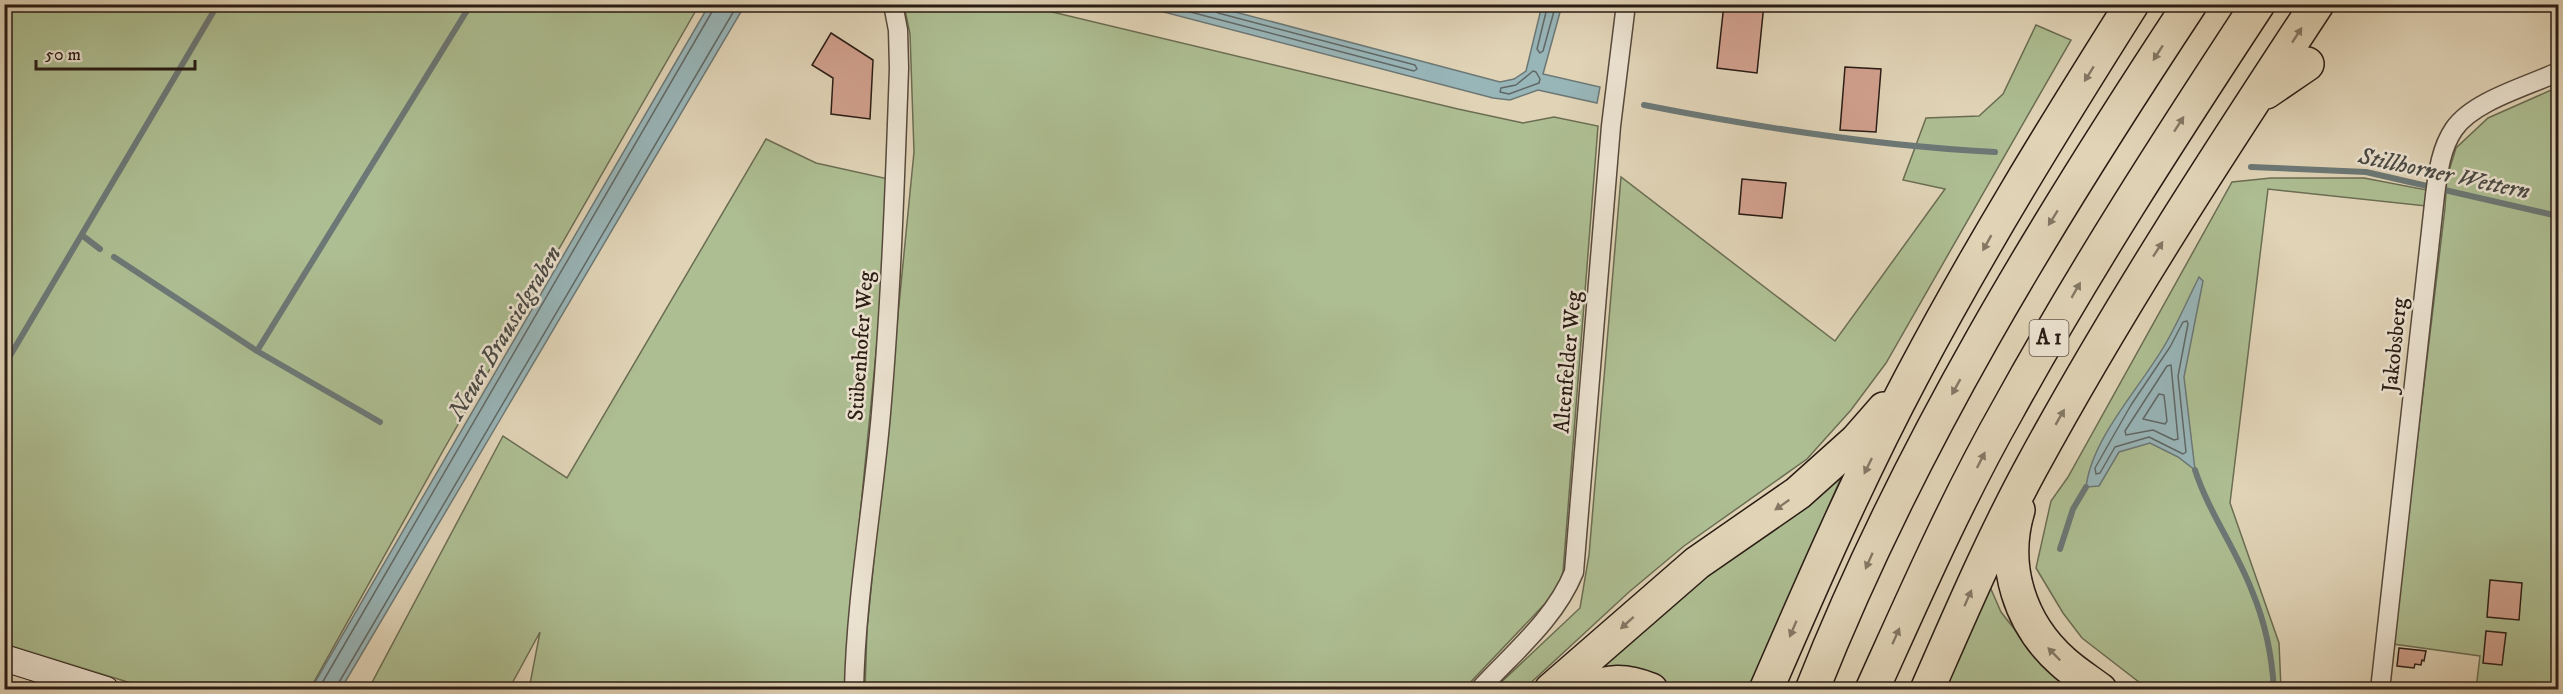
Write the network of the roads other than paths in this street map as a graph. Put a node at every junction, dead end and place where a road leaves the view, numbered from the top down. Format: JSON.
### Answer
{"nodes":[{"id":1,"x":893,"y":4,"type":"edge"},
{"id":2,"x":1626,"y":4,"type":"edge"},
{"id":3,"x":2190,"y":4,"type":"edge"},
{"id":4,"x":2258,"y":4,"type":"edge"},
{"id":5,"x":2317,"y":4,"type":"edge"},
{"id":6,"x":2131,"y":5,"type":"edge"},
{"id":7,"x":2307,"y":64,"type":"dead end"},
{"id":8,"x":2559,"y":72,"type":"edge"},
{"id":9,"x":2254,"y":100,"type":"junction"},
{"id":10,"x":1912,"y":376,"type":"junction"},
{"id":11,"x":2031,"y":468,"type":"junction"},
{"id":12,"x":4,"y":658,"type":"edge"},
{"id":13,"x":106,"y":690,"type":"edge"},
{"id":14,"x":854,"y":690,"type":"edge"},
{"id":15,"x":1479,"y":690,"type":"edge"},
{"id":16,"x":1551,"y":690,"type":"edge"},
{"id":17,"x":1583,"y":690,"type":"edge"},
{"id":18,"x":1651,"y":690,"type":"edge"},
{"id":19,"x":1766,"y":690,"type":"edge"},
{"id":20,"x":1812,"y":690,"type":"edge"},
{"id":21,"x":1872,"y":690,"type":"edge"},
{"id":22,"x":1928,"y":690,"type":"edge"},
{"id":23,"x":2100,"y":690,"type":"edge"},
{"id":24,"x":2380,"y":690,"type":"edge"}],
"edges":[{"from":1,"to":14,"type":"street","name":"Stübenhofer Weg"},
{"from":2,"to":15,"type":"street","name":"Altenfelder Weg"},
{"from":3,"to":20,"type":"highway","number":"A 1","one_way":true},
{"from":21,"to":4,"type":"highway","number":"A 1","one_way":true},
{"from":9,"to":5,"type":"highway","one_way":true},
{"from":6,"to":10,"type":"highway","one_way":true},
{"from":7,"to":9,"type":"highway"},
{"from":8,"to":24,"type":"street","name":"Jakobsberg"},
{"from":11,"to":9,"type":"highway","one_way":true},
{"from":10,"to":16,"type":"highway","one_way":true},
{"from":10,"to":19,"type":"highway","one_way":true},
{"from":22,"to":11,"type":"highway","one_way":true},
{"from":23,"to":11,"type":"highway","one_way":true},
{"from":12,"to":13,"type":"main road"},
{"from":17,"to":18,"type":"highway"}]}
